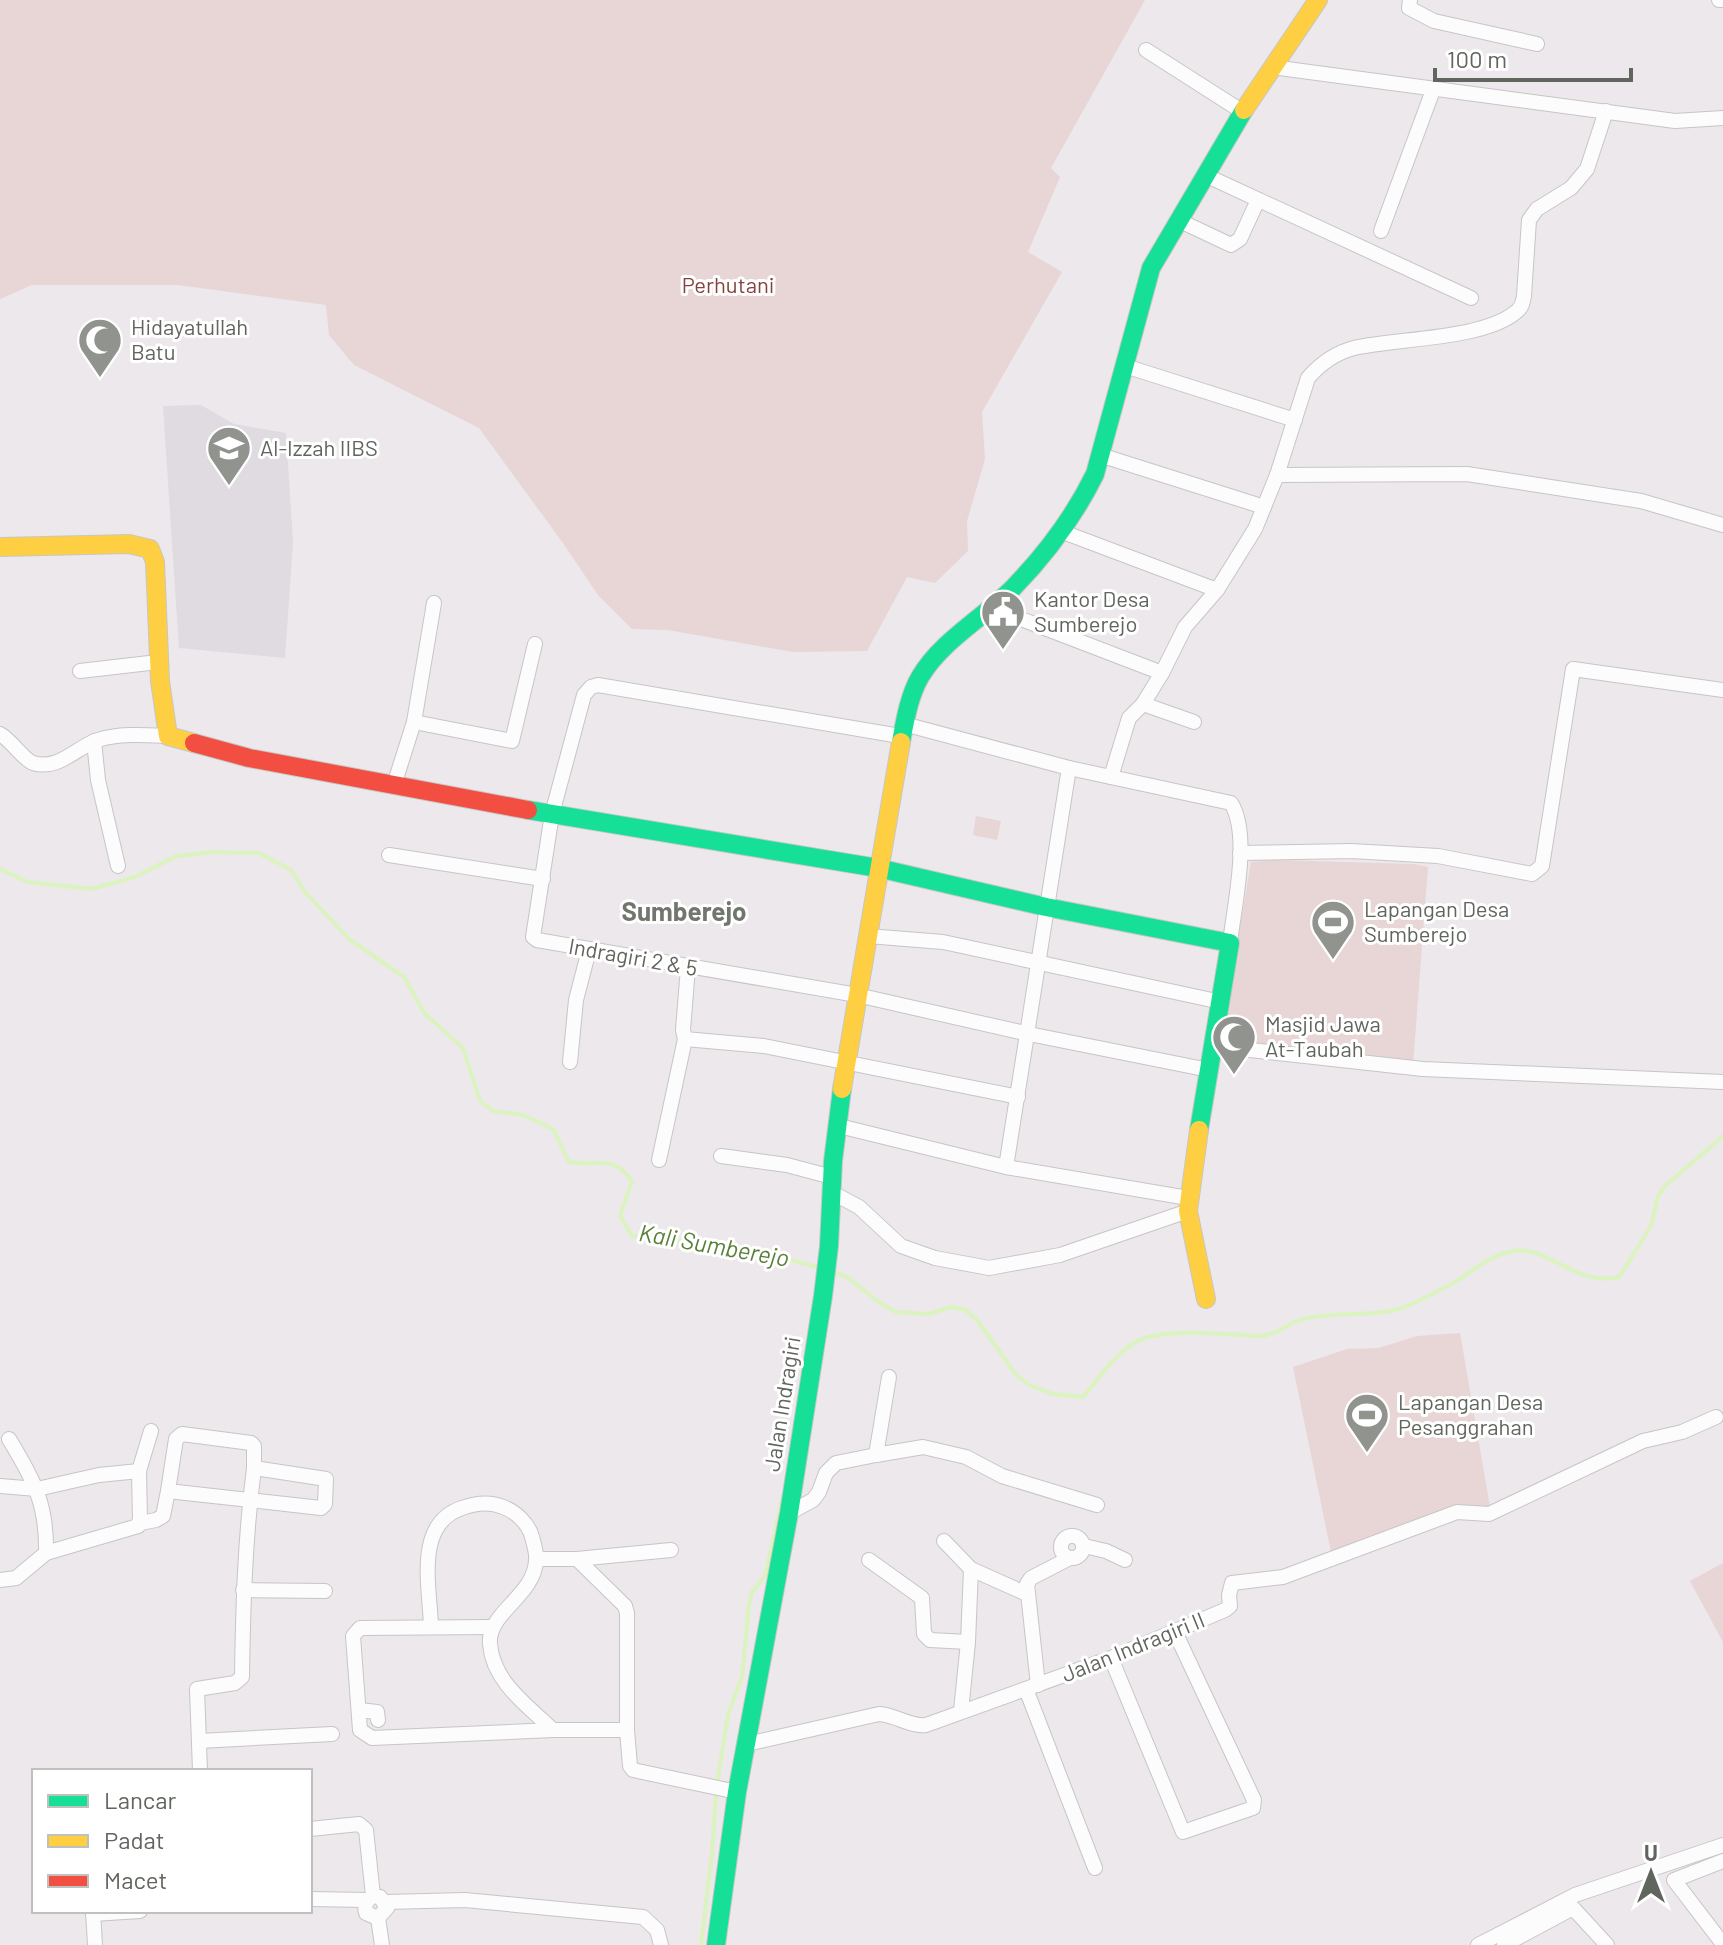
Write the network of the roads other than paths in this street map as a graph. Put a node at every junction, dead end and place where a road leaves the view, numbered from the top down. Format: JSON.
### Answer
{"nodes":[{"id":1,"x":1318,"y":0,"type":"edge"},
{"id":2,"x":1410,"y":0,"type":"edge"},
{"id":3,"x":1537,"y":44,"type":"dead end"},
{"id":4,"x":1146,"y":50,"type":"dead end"},
{"id":5,"x":1272,"y":67,"type":"junction"},
{"id":6,"x":1433,"y":90,"type":"junction"},
{"id":7,"x":1606,"y":111,"type":"junction"},
{"id":8,"x":1243,"y":112,"type":"junction"},
{"id":9,"x":1723,"y":118,"type":"edge"},
{"id":10,"x":1205,"y":175,"type":"junction"},
{"id":11,"x":1258,"y":200,"type":"junction"},
{"id":12,"x":1178,"y":220,"type":"junction"},
{"id":13,"x":1381,"y":231,"type":"dead end"},
{"id":14,"x":1471,"y":298,"type":"dead end"},
{"id":15,"x":1125,"y":366,"type":"junction"},
{"id":16,"x":1295,"y":420,"type":"junction"},
{"id":17,"x":1100,"y":455,"type":"junction"},
{"id":18,"x":1277,"y":475,"type":"junction"},
{"id":19,"x":1264,"y":507,"type":"junction"},
{"id":20,"x":1723,"y":525,"type":"edge"},
{"id":21,"x":1063,"y":532,"type":"junction"},
{"id":22,"x":0,"y":547,"type":"edge"},
{"id":23,"x":1217,"y":590,"type":"junction"},
{"id":24,"x":434,"y":603,"type":"dead end"},
{"id":25,"x":1008,"y":614,"type":"dead end"},
{"id":26,"x":535,"y":644,"type":"dead end"},
{"id":27,"x":158,"y":662,"type":"junction"},
{"id":28,"x":80,"y":671,"type":"dead end"},
{"id":29,"x":1162,"y":673,"type":"junction"},
{"id":30,"x":1723,"y":690,"type":"edge"},
{"id":31,"x":1143,"y":704,"type":"junction"},
{"id":32,"x":414,"y":722,"type":"junction"},
{"id":33,"x":1194,"y":722,"type":"dead end"},
{"id":34,"x":902,"y":730,"type":"junction"},
{"id":35,"x":0,"y":734,"type":"edge"},
{"id":36,"x":168,"y":736,"type":"junction"},
{"id":37,"x":94,"y":741,"type":"junction"},
{"id":38,"x":1069,"y":768,"type":"junction"},
{"id":39,"x":1111,"y":777,"type":"junction"},
{"id":40,"x":394,"y":785,"type":"junction"},
{"id":41,"x":552,"y":814,"type":"junction"},
{"id":42,"x":1240,"y":853,"type":"junction"},
{"id":43,"x":389,"y":855,"type":"dead end"},
{"id":44,"x":118,"y":866,"type":"dead end"},
{"id":45,"x":878,"y":868,"type":"junction"},
{"id":46,"x":543,"y":879,"type":"junction"},
{"id":47,"x":1046,"y":907,"type":"junction"},
{"id":48,"x":868,"y":936,"type":"junction"},
{"id":49,"x":1230,"y":943,"type":"junction"},
{"id":50,"x":589,"y":950,"type":"junction"},
{"id":51,"x":1038,"y":962,"type":"junction"},
{"id":52,"x":688,"y":967,"type":"junction"},
{"id":53,"x":857,"y":995,"type":"junction"},
{"id":54,"x":1221,"y":1002,"type":"junction"},
{"id":55,"x":1029,"y":1034,"type":"junction"},
{"id":56,"x":685,"y":1039,"type":"junction"},
{"id":57,"x":1214,"y":1046,"type":"junction"},
{"id":58,"x":570,"y":1062,"type":"dead end"},
{"id":59,"x":845,"y":1063,"type":"junction"},
{"id":60,"x":1209,"y":1070,"type":"junction"},
{"id":61,"x":1723,"y":1082,"type":"edge"},
{"id":62,"x":1018,"y":1097,"type":"junction"},
{"id":63,"x":839,"y":1126,"type":"junction"},
{"id":64,"x":721,"y":1156,"type":"dead end"},
{"id":65,"x":659,"y":1160,"type":"dead end"},
{"id":66,"x":1006,"y":1167,"type":"junction"},
{"id":67,"x":832,"y":1184,"type":"junction"},
{"id":68,"x":1188,"y":1204,"type":"junction"},
{"id":69,"x":1206,"y":1299,"type":"dead end"},
{"id":70,"x":889,"y":1377,"type":"dead end"},
{"id":71,"x":1716,"y":1417,"type":"dead end"},
{"id":72,"x":151,"y":1431,"type":"dead end"},
{"id":73,"x":9,"y":1439,"type":"dead end"},
{"id":74,"x":876,"y":1455,"type":"junction"},
{"id":75,"x":254,"y":1468,"type":"junction"},
{"id":76,"x":139,"y":1471,"type":"junction"},
{"id":77,"x":0,"y":1486,"type":"edge"},
{"id":78,"x":37,"y":1489,"type":"junction"},
{"id":79,"x":168,"y":1491,"type":"junction"},
{"id":80,"x":250,"y":1499,"type":"junction"},
{"id":81,"x":1097,"y":1505,"type":"dead end"},
{"id":82,"x":789,"y":1513,"type":"junction"},
{"id":83,"x":140,"y":1523,"type":"junction"},
{"id":84,"x":944,"y":1541,"type":"dead end"},
{"id":85,"x":671,"y":1550,"type":"dead end"},
{"id":86,"x":46,"y":1553,"type":"junction"},
{"id":87,"x":537,"y":1559,"type":"junction"},
{"id":88,"x":577,"y":1559,"type":"junction"},
{"id":89,"x":869,"y":1560,"type":"dead end"},
{"id":90,"x":1125,"y":1560,"type":"dead end"},
{"id":91,"x":971,"y":1569,"type":"junction"},
{"id":92,"x":0,"y":1580,"type":"edge"},
{"id":93,"x":243,"y":1590,"type":"junction"},
{"id":94,"x":325,"y":1591,"type":"dead end"},
{"id":95,"x":1027,"y":1594,"type":"junction"},
{"id":96,"x":431,"y":1627,"type":"junction"},
{"id":97,"x":492,"y":1627,"type":"junction"},
{"id":98,"x":1175,"y":1632,"type":"junction"},
{"id":99,"x":968,"y":1642,"type":"junction"},
{"id":100,"x":1111,"y":1658,"type":"junction"},
{"id":101,"x":1032,"y":1687,"type":"junction"},
{"id":102,"x":359,"y":1710,"type":"junction"},
{"id":103,"x":961,"y":1711,"type":"junction"},
{"id":104,"x":378,"y":1720,"type":"dead end"},
{"id":105,"x":553,"y":1730,"type":"junction"},
{"id":106,"x":627,"y":1730,"type":"junction"},
{"id":107,"x":332,"y":1734,"type":"dead end"},
{"id":108,"x":199,"y":1741,"type":"junction"},
{"id":109,"x":747,"y":1744,"type":"junction"},
{"id":110,"x":200,"y":1769,"type":"edge"},
{"id":111,"x":731,"y":1790,"type":"junction"},
{"id":112,"x":312,"y":1829,"type":"edge"},
{"id":113,"x":1723,"y":1845,"type":"edge"},
{"id":114,"x":1723,"y":1861,"type":"edge"},
{"id":115,"x":1095,"y":1868,"type":"dead end"},
{"id":116,"x":312,"y":1899,"type":"edge"},
{"id":117,"x":375,"y":1899,"type":"junction"},
{"id":118,"x":93,"y":1913,"type":"edge"},
{"id":119,"x":1723,"y":1944,"type":"edge"},
{"id":120,"x":95,"y":1945,"type":"edge"},
{"id":121,"x":382,"y":1945,"type":"edge"},
{"id":122,"x":661,"y":1945,"type":"edge"},
{"id":123,"x":716,"y":1945,"type":"edge"},
{"id":124,"x":1478,"y":1945,"type":"edge"},
{"id":125,"x":1504,"y":1945,"type":"edge"},
{"id":126,"x":1607,"y":1945,"type":"edge"}],
"edges":[{"from":1,"to":5,"type":"street","name":"Jalan Indragiri"},
{"from":2,"to":3,"type":"street"},
{"from":4,"to":8,"type":"street"},
{"from":5,"to":6,"type":"street"},
{"from":5,"to":8,"type":"street","name":"Jalan Indragiri"},
{"from":6,"to":7,"type":"street"},
{"from":6,"to":13,"type":"street"},
{"from":7,"to":9,"type":"street"},
{"from":7,"to":16,"type":"street"},
{"from":8,"to":10,"type":"street","name":"Jalan Indragiri"},
{"from":10,"to":11,"type":"street"},
{"from":10,"to":12,"type":"street","name":"Jalan Indragiri"},
{"from":11,"to":12,"type":"street"},
{"from":11,"to":14,"type":"street"},
{"from":12,"to":15,"type":"street","name":"Jalan Indragiri"},
{"from":15,"to":16,"type":"street"},
{"from":15,"to":17,"type":"street","name":"Jalan Indragiri"},
{"from":16,"to":18,"type":"street"},
{"from":17,"to":19,"type":"street"},
{"from":17,"to":21,"type":"street","name":"Jalan Indragiri"},
{"from":18,"to":19,"type":"street"},
{"from":18,"to":20,"type":"street"},
{"from":19,"to":23,"type":"street"},
{"from":21,"to":23,"type":"street"},
{"from":21,"to":34,"type":"street","name":"Jalan Indragiri"},
{"from":22,"to":27,"type":"street"},
{"from":23,"to":29,"type":"street"},
{"from":24,"to":32,"type":"street"},
{"from":25,"to":29,"type":"street"},
{"from":26,"to":32,"type":"street"},
{"from":27,"to":28,"type":"street"},
{"from":27,"to":36,"type":"street"},
{"from":29,"to":31,"type":"street"},
{"from":30,"to":42,"type":"street"},
{"from":31,"to":33,"type":"street"},
{"from":31,"to":39,"type":"street"},
{"from":32,"to":40,"type":"street"},
{"from":34,"to":38,"type":"street","name":"Indragiri 2 & 5"},
{"from":34,"to":41,"type":"street","name":"Indragiri 2 & 5"},
{"from":34,"to":45,"type":"street","name":"Jalan Indragiri"},
{"from":35,"to":37,"type":"street"},
{"from":36,"to":37,"type":"street"},
{"from":36,"to":40,"type":"street"},
{"from":37,"to":44,"type":"street"},
{"from":38,"to":39,"type":"street","name":"Indragiri 2 & 5"},
{"from":38,"to":47,"type":"street"},
{"from":39,"to":42,"type":"street","name":"Indragiri 2 & 5"},
{"from":40,"to":41,"type":"street"},
{"from":41,"to":45,"type":"street"},
{"from":41,"to":46,"type":"street","name":"Indragiri 2 & 5"},
{"from":42,"to":49,"type":"street"},
{"from":43,"to":46,"type":"street"},
{"from":45,"to":47,"type":"street"},
{"from":45,"to":48,"type":"street","name":"Jalan Indragiri"},
{"from":46,"to":50,"type":"street","name":"Indragiri 2 & 5"},
{"from":47,"to":49,"type":"street"},
{"from":47,"to":51,"type":"street"},
{"from":48,"to":51,"type":"street"},
{"from":48,"to":53,"type":"street","name":"Jalan Indragiri"},
{"from":49,"to":54,"type":"street"},
{"from":50,"to":52,"type":"street","name":"Indragiri 2 & 5"},
{"from":50,"to":58,"type":"street"},
{"from":51,"to":54,"type":"street"},
{"from":51,"to":55,"type":"street"},
{"from":52,"to":53,"type":"street","name":"Indragiri 2 & 5"},
{"from":52,"to":56,"type":"street"},
{"from":53,"to":55,"type":"street","name":"Indragiri 2 & 5"},
{"from":53,"to":59,"type":"street","name":"Jalan Indragiri"},
{"from":54,"to":57,"type":"street"},
{"from":55,"to":60,"type":"street","name":"Indragiri 2 & 5"},
{"from":55,"to":62,"type":"street"},
{"from":56,"to":59,"type":"street"},
{"from":56,"to":65,"type":"street"},
{"from":57,"to":60,"type":"street"},
{"from":57,"to":61,"type":"street"},
{"from":59,"to":62,"type":"street"},
{"from":59,"to":63,"type":"street","name":"Jalan Indragiri"},
{"from":60,"to":68,"type":"street"},
{"from":62,"to":66,"type":"street"},
{"from":63,"to":66,"type":"street"},
{"from":63,"to":67,"type":"street","name":"Jalan Indragiri"},
{"from":64,"to":67,"type":"street"},
{"from":66,"to":68,"type":"street"},
{"from":67,"to":68,"type":"street"},
{"from":67,"to":82,"type":"street","name":"Jalan Indragiri"},
{"from":68,"to":69,"type":"street"},
{"from":70,"to":74,"type":"street"},
{"from":71,"to":98,"type":"street","name":"Jalan Indragiri II"},
{"from":72,"to":76,"type":"street"},
{"from":73,"to":78,"type":"street"},
{"from":74,"to":81,"type":"street"},
{"from":74,"to":82,"type":"street"},
{"from":75,"to":79,"type":"street"},
{"from":75,"to":80,"type":"street"},
{"from":75,"to":80,"type":"street"},
{"from":76,"to":78,"type":"street"},
{"from":76,"to":83,"type":"street"},
{"from":77,"to":78,"type":"street"},
{"from":78,"to":86,"type":"street"},
{"from":79,"to":80,"type":"street"},
{"from":79,"to":83,"type":"street"},
{"from":80,"to":93,"type":"street"},
{"from":82,"to":109,"type":"street","name":"Jalan Indragiri"},
{"from":83,"to":86,"type":"street"},
{"from":84,"to":91,"type":"street"},
{"from":85,"to":88,"type":"street"},
{"from":86,"to":92,"type":"street"},
{"from":87,"to":88,"type":"street"},
{"from":87,"to":96,"type":"street"},
{"from":87,"to":97,"type":"street"},
{"from":88,"to":106,"type":"street"},
{"from":89,"to":99,"type":"street"},
{"from":90,"to":95,"type":"street"},
{"from":91,"to":95,"type":"street"},
{"from":91,"to":99,"type":"street"},
{"from":93,"to":94,"type":"street"},
{"from":93,"to":108,"type":"street"},
{"from":95,"to":101,"type":"street"},
{"from":96,"to":97,"type":"street"},
{"from":96,"to":102,"type":"street"},
{"from":97,"to":105,"type":"street"},
{"from":98,"to":100,"type":"street","name":"Jalan Indragiri II"},
{"from":98,"to":100,"type":"street"},
{"from":99,"to":103,"type":"street"},
{"from":100,"to":101,"type":"street","name":"Jalan Indragiri II"},
{"from":101,"to":103,"type":"street","name":"Jalan Indragiri II"},
{"from":101,"to":115,"type":"street"},
{"from":102,"to":104,"type":"street"},
{"from":102,"to":105,"type":"street"},
{"from":103,"to":109,"type":"street","name":"Jalan Indragiri II"},
{"from":105,"to":106,"type":"street"},
{"from":106,"to":111,"type":"street"},
{"from":107,"to":108,"type":"street"},
{"from":108,"to":110,"type":"street"},
{"from":109,"to":111,"type":"street","name":"Jalan Indragiri"},
{"from":111,"to":123,"type":"street","name":"Jalan Indragiri"},
{"from":112,"to":117,"type":"street"},
{"from":113,"to":124,"type":"street"},
{"from":114,"to":119,"type":"street"},
{"from":116,"to":117,"type":"street"},
{"from":117,"to":121,"type":"street"},
{"from":117,"to":122,"type":"street"},
{"from":118,"to":120,"type":"street"},
{"from":125,"to":126,"type":"street"}]}
